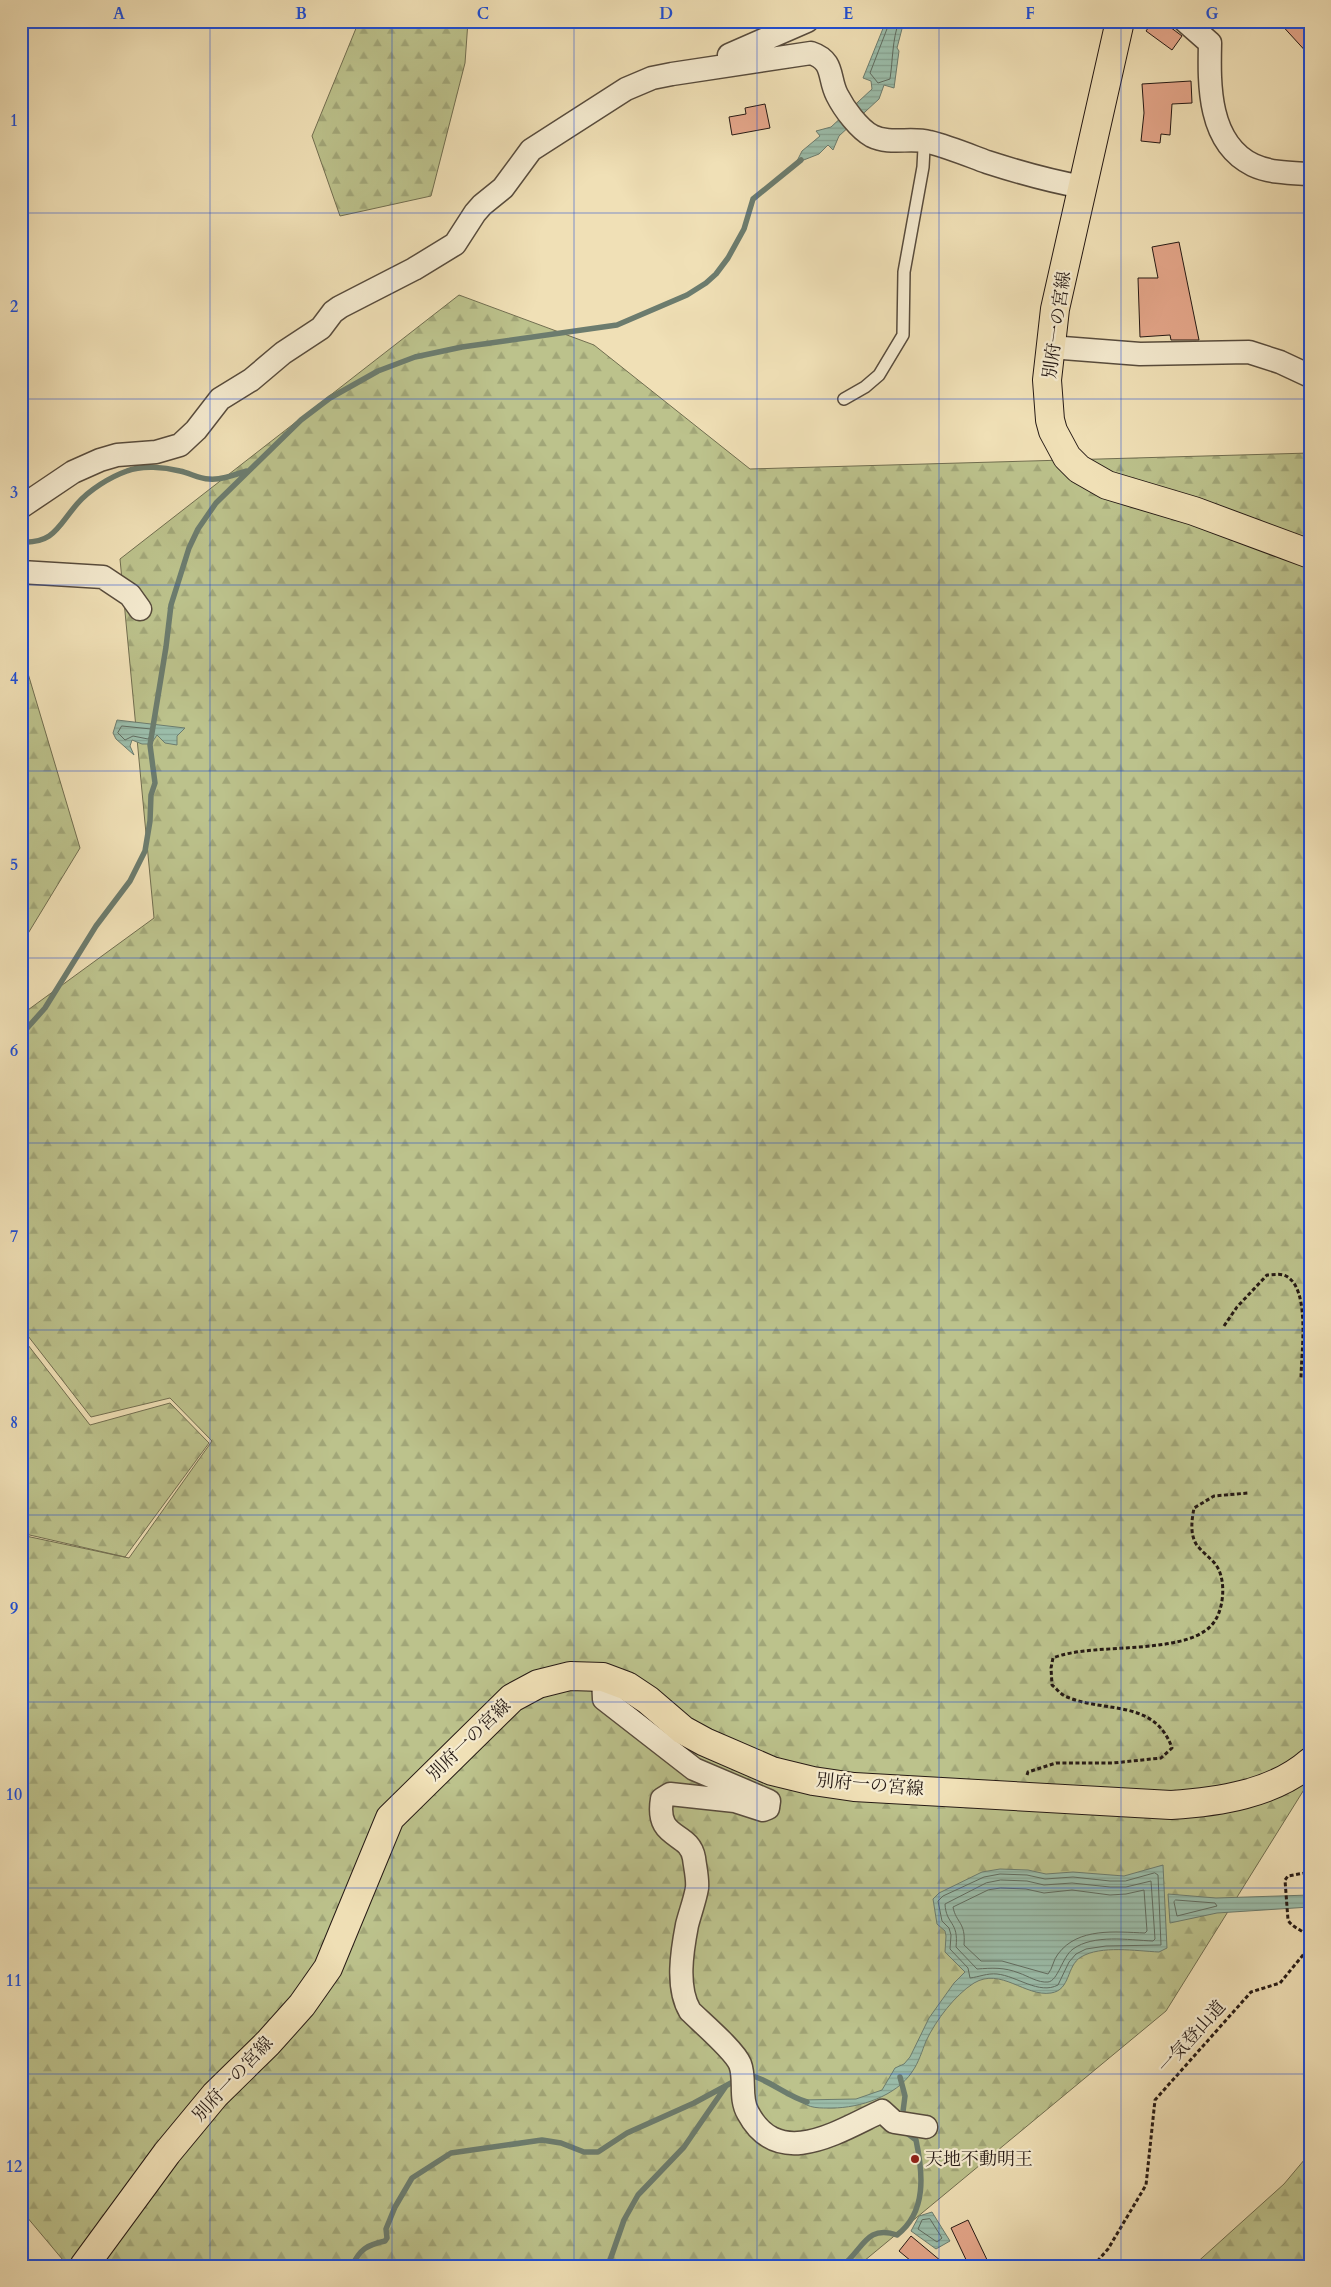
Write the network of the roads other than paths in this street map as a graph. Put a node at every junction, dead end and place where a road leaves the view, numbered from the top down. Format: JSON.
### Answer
{"nodes":[{"id":1,"x":806,"y":21,"type":"edge"},
{"id":2,"x":1120,"y":21,"type":"edge"},
{"id":3,"x":1184,"y":21,"type":"edge"},
{"id":4,"x":706,"y":68,"type":"junction"},
{"id":5,"x":927,"y":141,"type":"junction"},
{"id":6,"x":1310,"y":174,"type":"edge"},
{"id":7,"x":1083,"y":187,"type":"junction"},
{"id":8,"x":1050,"y":347,"type":"junction"},
{"id":9,"x":1310,"y":376,"type":"edge"},
{"id":10,"x":844,"y":399,"type":"dead end"},
{"id":11,"x":21,"y":507,"type":"edge"},
{"id":12,"x":1310,"y":554,"type":"edge"},
{"id":13,"x":21,"y":572,"type":"edge"},
{"id":14,"x":140,"y":609,"type":"dead end"},
{"id":15,"x":603,"y":1677,"type":"junction"},
{"id":16,"x":1310,"y":1762,"type":"edge"},
{"id":17,"x":926,"y":2128,"type":"dead end"},
{"id":18,"x":84,"y":2266,"type":"edge"}],
"edges":[{"from":1,"to":4,"type":"street"},
{"from":2,"to":7,"type":"main road","name":"別府一の宮線"},
{"from":3,"to":6,"type":"street"},
{"from":4,"to":5,"type":"street"},
{"from":4,"to":11,"type":"street"},
{"from":5,"to":7,"type":"street"},
{"from":5,"to":10,"type":"lane"},
{"from":7,"to":8,"type":"main road","name":"別府一の宮線"},
{"from":8,"to":9,"type":"street"},
{"from":8,"to":12,"type":"main road","name":"別府一の宮線"},
{"from":13,"to":14,"type":"street"},
{"from":15,"to":16,"type":"main road","name":"別府一の宮線"},
{"from":15,"to":17,"type":"street"},
{"from":15,"to":18,"type":"main road","name":"別府一の宮線"}]}
